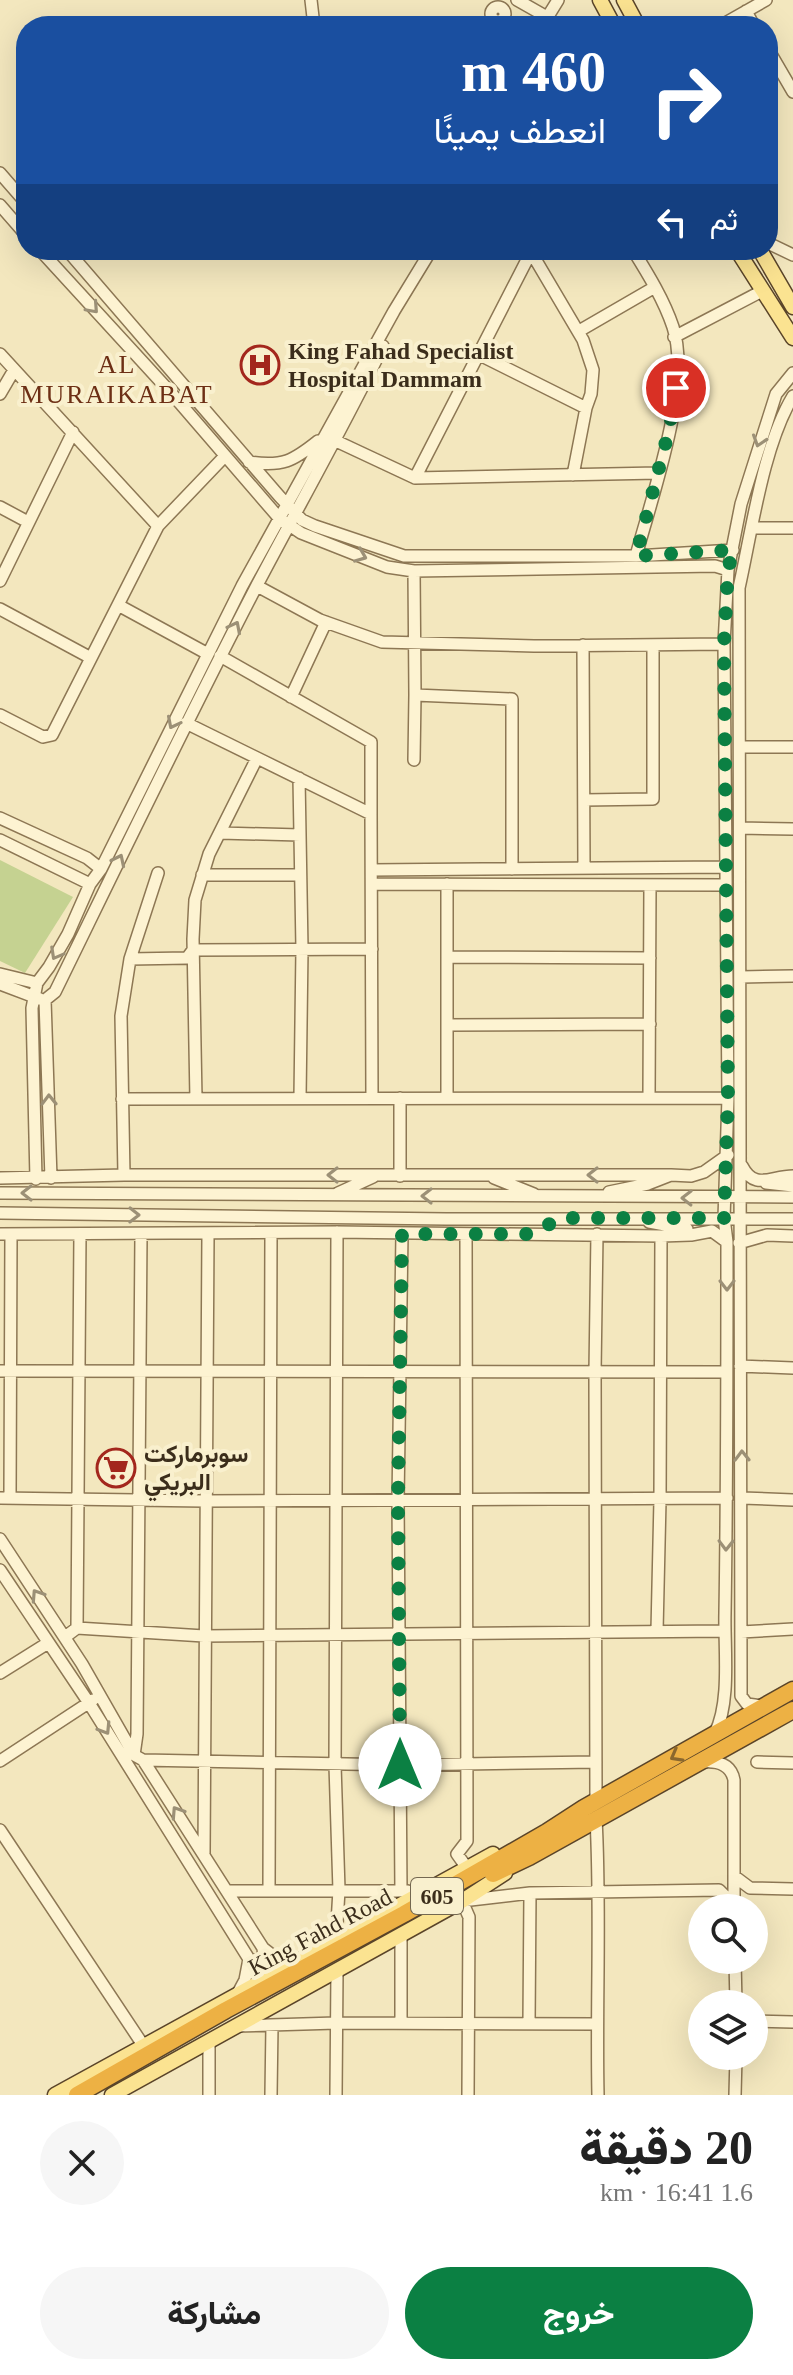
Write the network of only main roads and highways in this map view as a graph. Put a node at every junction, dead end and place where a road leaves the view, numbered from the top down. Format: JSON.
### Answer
{"nodes":[{"id":1,"x":743,"y":260,"type":"edge"},
{"id":2,"x":766,"y":260,"type":"edge"},
{"id":3,"x":793,"y":307,"type":"edge"},
{"id":4,"x":793,"y":338,"type":"edge"},
{"id":5,"x":793,"y":1690,"type":"edge"},
{"id":6,"x":793,"y":1710,"type":"edge"},
{"id":7,"x":592,"y":1809,"type":"junction"},
{"id":8,"x":529,"y":1857,"type":"junction"},
{"id":9,"x":55,"y":2095,"type":"edge"},
{"id":10,"x":77,"y":2095,"type":"edge"},
{"id":11,"x":95,"y":2095,"type":"edge"},
{"id":12,"x":112,"y":2095,"type":"edge"}],
"edges":[{"from":1,"to":4,"type":"main road"},
{"from":2,"to":3,"type":"main road"},
{"from":5,"to":7,"type":"highway","name":"King Fahd Road","number":"605","one_way":true},
{"from":6,"to":7,"type":"highway","name":"King Fahd Road","number":"605"},
{"from":7,"to":8,"type":"highway","name":"King Fahd Road","number":"605"},
{"from":7,"to":9,"type":"main road"},
{"from":7,"to":10,"type":"highway","name":"King Fahd Road","number":"605"},
{"from":8,"to":11,"type":"highway","name":"King Fahd Road","number":"605"},
{"from":8,"to":12,"type":"main road"}]}
